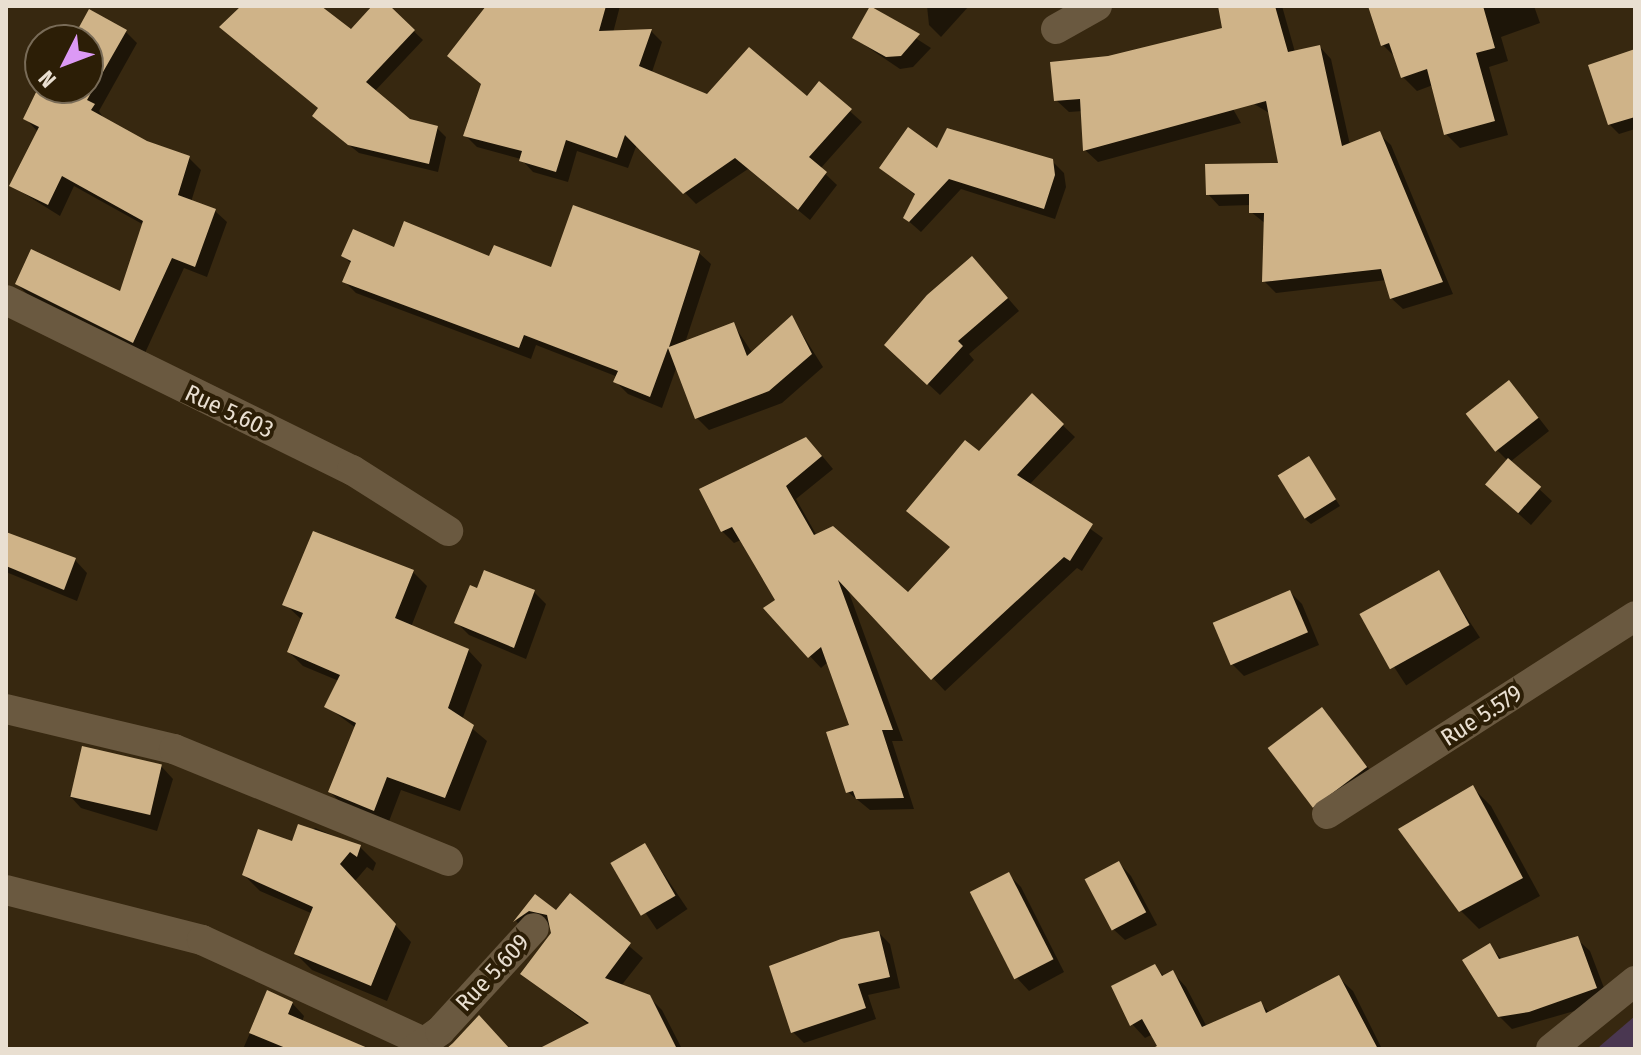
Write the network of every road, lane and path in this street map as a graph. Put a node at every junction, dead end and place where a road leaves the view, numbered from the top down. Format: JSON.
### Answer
{"nodes":[{"id":1,"x":1097,"y":6,"type":"edge"},
{"id":2,"x":1056,"y":29,"type":"dead end"},
{"id":3,"x":6,"y":300,"type":"edge"},
{"id":4,"x":448,"y":531,"type":"dead end"},
{"id":5,"x":1635,"y":616,"type":"edge"},
{"id":6,"x":6,"y":709,"type":"edge"},
{"id":7,"x":1327,"y":814,"type":"dead end"},
{"id":8,"x":448,"y":861,"type":"dead end"},
{"id":9,"x":6,"y":890,"type":"edge"},
{"id":10,"x":534,"y":928,"type":"dead end"},
{"id":11,"x":1635,"y":981,"type":"edge"},
{"id":12,"x":419,"y":1045,"type":"edge"},
{"id":13,"x":1551,"y":1049,"type":"edge"}],
"edges":[{"from":1,"to":2,"type":"street"},
{"from":3,"to":4,"type":"street","name":"Rue 5.603"},
{"from":5,"to":7,"type":"street","name":"Rue 5.579"},
{"from":6,"to":8,"type":"street"},
{"from":9,"to":12,"type":"street"},
{"from":10,"to":12,"type":"street","name":"Rue 5.609"},
{"from":11,"to":13,"type":"street"}]}
